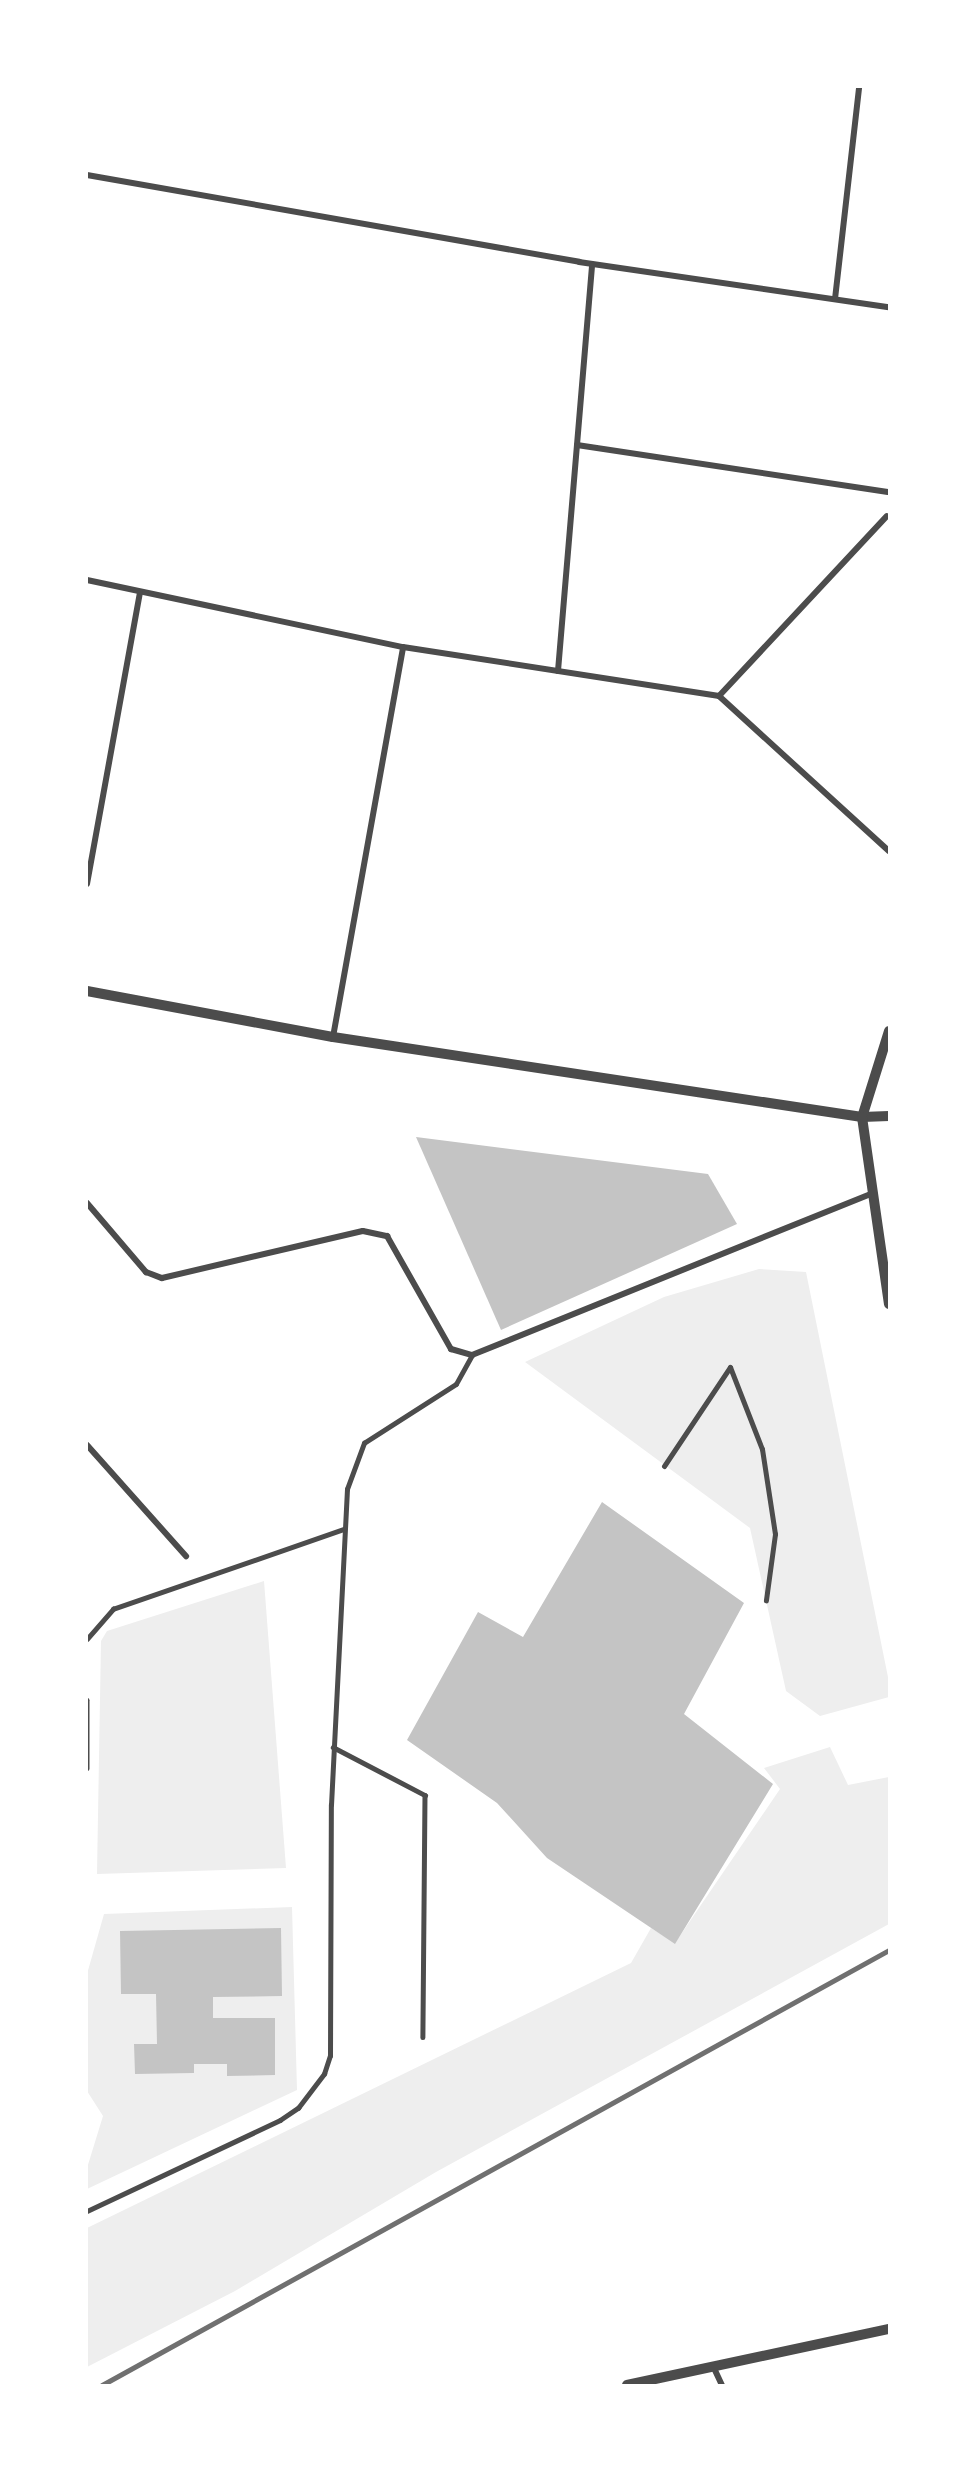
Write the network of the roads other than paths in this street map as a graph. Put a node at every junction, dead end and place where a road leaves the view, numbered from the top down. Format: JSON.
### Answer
{"nodes":[{"id":1,"x":859,"y":87,"type":"edge"},
{"id":2,"x":87,"y":175,"type":"edge"},
{"id":3,"x":592,"y":264,"type":"junction"},
{"id":4,"x":835,"y":299,"type":"junction"},
{"id":5,"x":889,"y":307,"type":"edge"},
{"id":6,"x":577,"y":445,"type":"junction"},
{"id":7,"x":889,"y":492,"type":"edge"},
{"id":8,"x":888,"y":514,"type":"edge"},
{"id":9,"x":87,"y":580,"type":"edge"},
{"id":10,"x":140,"y":593,"type":"junction"},
{"id":11,"x":402,"y":647,"type":"junction"},
{"id":12,"x":558,"y":671,"type":"junction"},
{"id":13,"x":719,"y":696,"type":"junction"},
{"id":14,"x":889,"y":851,"type":"edge"},
{"id":15,"x":87,"y":884,"type":"edge"},
{"id":16,"x":87,"y":991,"type":"edge"},
{"id":17,"x":889,"y":1030,"type":"edge"},
{"id":18,"x":333,"y":1037,"type":"junction"},
{"id":19,"x":889,"y":1116,"type":"edge"},
{"id":20,"x":862,"y":1117,"type":"junction"},
{"id":21,"x":873,"y":1193,"type":"junction"},
{"id":22,"x":87,"y":1203,"type":"edge"},
{"id":23,"x":889,"y":1304,"type":"edge"},
{"id":24,"x":472,"y":1355,"type":"junction"},
{"id":25,"x":87,"y":1445,"type":"edge"},
{"id":26,"x":664,"y":1466,"type":"dead end"},
{"id":27,"x":344,"y":1529,"type":"junction"},
{"id":28,"x":186,"y":1556,"type":"dead end"},
{"id":29,"x":766,"y":1600,"type":"dead end"},
{"id":30,"x":87,"y":1639,"type":"edge"},
{"id":31,"x":87,"y":1700,"type":"edge"},
{"id":32,"x":333,"y":1747,"type":"junction"},
{"id":33,"x":87,"y":1768,"type":"edge"},
{"id":34,"x":423,"y":2037,"type":"dead end"},
{"id":35,"x":87,"y":2211,"type":"edge"},
{"id":36,"x":889,"y":2329,"type":"edge"},
{"id":37,"x":713,"y":2366,"type":"junction"},
{"id":38,"x":627,"y":2385,"type":"edge"},
{"id":39,"x":722,"y":2385,"type":"edge"}],
"edges":[{"from":1,"to":4,"type":"street"},
{"from":2,"to":3,"type":"street"},
{"from":3,"to":4,"type":"street"},
{"from":3,"to":6,"type":"street"},
{"from":4,"to":5,"type":"street"},
{"from":6,"to":7,"type":"street"},
{"from":6,"to":12,"type":"street"},
{"from":8,"to":13,"type":"street"},
{"from":9,"to":10,"type":"street"},
{"from":10,"to":11,"type":"street"},
{"from":10,"to":15,"type":"street"},
{"from":11,"to":12,"type":"street"},
{"from":11,"to":18,"type":"street"},
{"from":12,"to":13,"type":"street"},
{"from":13,"to":14,"type":"street"},
{"from":16,"to":18,"type":"street"},
{"from":17,"to":20,"type":"street"},
{"from":18,"to":20,"type":"street"},
{"from":19,"to":20,"type":"street"},
{"from":20,"to":21,"type":"street"},
{"from":21,"to":23,"type":"street"},
{"from":21,"to":24,"type":"street"},
{"from":22,"to":24,"type":"street"},
{"from":24,"to":27,"type":"lane"},
{"from":25,"to":28,"type":"street"},
{"from":26,"to":29,"type":"street"},
{"from":27,"to":30,"type":"lane"},
{"from":27,"to":32,"type":"lane"},
{"from":31,"to":33,"type":"lane"},
{"from":32,"to":34,"type":"lane"},
{"from":32,"to":35,"type":"lane"},
{"from":36,"to":37,"type":"street"},
{"from":37,"to":38,"type":"street"},
{"from":37,"to":39,"type":"street"}]}
